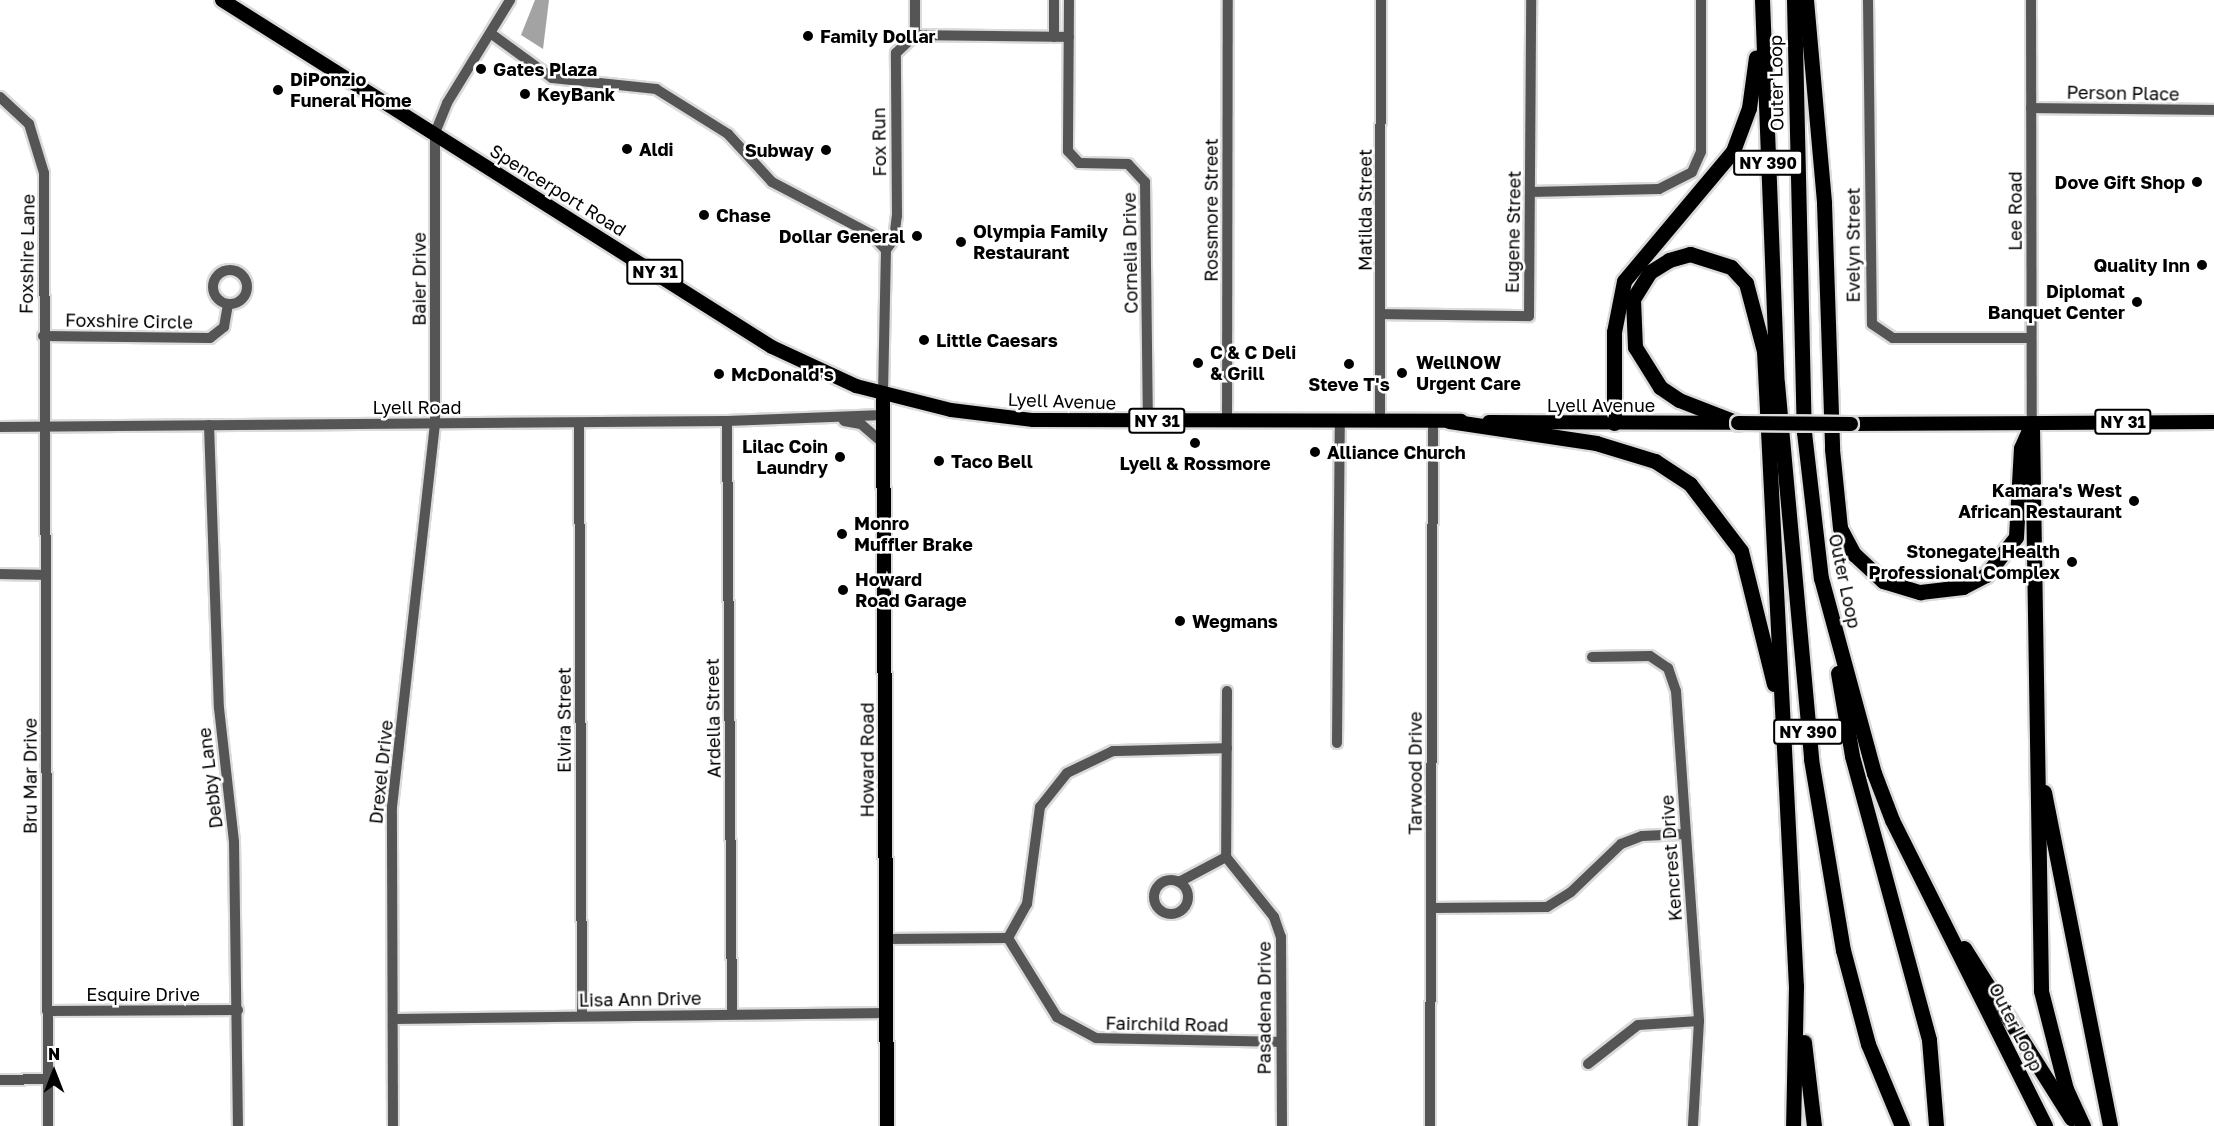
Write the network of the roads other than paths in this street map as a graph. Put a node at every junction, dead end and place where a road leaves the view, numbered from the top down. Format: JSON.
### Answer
{"nodes":[{"id":1,"x":222,"y":0,"type":"edge"},
{"id":2,"x":510,"y":0,"type":"edge"},
{"id":3,"x":915,"y":0,"type":"edge"},
{"id":4,"x":1054,"y":0,"type":"edge"},
{"id":5,"x":1069,"y":0,"type":"edge"},
{"id":6,"x":1228,"y":0,"type":"edge"},
{"id":7,"x":1381,"y":0,"type":"edge"},
{"id":8,"x":1531,"y":0,"type":"edge"},
{"id":9,"x":1701,"y":0,"type":"edge"},
{"id":10,"x":1760,"y":0,"type":"edge"},
{"id":11,"x":1794,"y":0,"type":"edge"},
{"id":12,"x":1806,"y":0,"type":"edge"},
{"id":13,"x":1868,"y":0,"type":"edge"},
{"id":14,"x":2031,"y":0,"type":"edge"},
{"id":15,"x":493,"y":35,"type":"junction"},
{"id":16,"x":915,"y":35,"type":"junction"},
{"id":17,"x":1054,"y":37,"type":"junction"},
{"id":18,"x":1069,"y":37,"type":"junction"},
{"id":19,"x":0,"y":97,"type":"edge"},
{"id":20,"x":2031,"y":108,"type":"junction"},
{"id":21,"x":2214,"y":110,"type":"edge"},
{"id":22,"x":435,"y":133,"type":"junction"},
{"id":23,"x":1530,"y":192,"type":"junction"},
{"id":24,"x":886,"y":249,"type":"junction"},
{"id":25,"x":228,"y":304,"type":"dead end"},
{"id":26,"x":1381,"y":314,"type":"junction"},
{"id":27,"x":1775,"y":327,"type":"junction"},
{"id":28,"x":43,"y":336,"type":"junction"},
{"id":29,"x":2031,"y":338,"type":"junction"},
{"id":30,"x":1764,"y":351,"type":"junction"},
{"id":31,"x":883,"y":393,"type":"junction"},
{"id":32,"x":883,"y":415,"type":"junction"},
{"id":33,"x":835,"y":419,"type":"junction"},
{"id":34,"x":727,"y":421,"type":"junction"},
{"id":35,"x":1148,"y":421,"type":"junction"},
{"id":36,"x":1227,"y":421,"type":"junction"},
{"id":37,"x":1340,"y":421,"type":"junction"},
{"id":38,"x":1380,"y":421,"type":"junction"},
{"id":39,"x":1433,"y":421,"type":"junction"},
{"id":40,"x":1449,"y":421,"type":"junction"},
{"id":41,"x":2214,"y":422,"type":"edge"},
{"id":42,"x":579,"y":423,"type":"junction"},
{"id":43,"x":1614,"y":423,"type":"junction"},
{"id":44,"x":1738,"y":423,"type":"junction"},
{"id":45,"x":2032,"y":423,"type":"junction"},
{"id":46,"x":435,"y":424,"type":"junction"},
{"id":47,"x":209,"y":425,"type":"junction"},
{"id":48,"x":0,"y":427,"type":"edge"},
{"id":49,"x":43,"y":427,"type":"junction"},
{"id":50,"x":883,"y":443,"type":"junction"},
{"id":51,"x":0,"y":574,"type":"edge"},
{"id":52,"x":46,"y":575,"type":"junction"},
{"id":53,"x":1821,"y":578,"type":"junction"},
{"id":54,"x":1592,"y":657,"type":"dead end"},
{"id":55,"x":1227,"y":691,"type":"dead end"},
{"id":56,"x":2036,"y":723,"type":"junction"},
{"id":57,"x":1784,"y":730,"type":"junction"},
{"id":58,"x":1337,"y":743,"type":"dead end"},
{"id":59,"x":1227,"y":748,"type":"junction"},
{"id":60,"x":1686,"y":834,"type":"junction"},
{"id":61,"x":1226,"y":857,"type":"junction"},
{"id":62,"x":1916,"y":870,"type":"junction"},
{"id":63,"x":1179,"y":882,"type":"dead end"},
{"id":64,"x":1431,"y":908,"type":"junction"},
{"id":65,"x":1008,"y":938,"type":"junction"},
{"id":66,"x":887,"y":939,"type":"junction"},
{"id":67,"x":1796,"y":986,"type":"junction"},
{"id":68,"x":238,"y":1010,"type":"junction"},
{"id":69,"x":47,"y":1011,"type":"junction"},
{"id":70,"x":887,"y":1013,"type":"junction"},
{"id":71,"x":732,"y":1014,"type":"junction"},
{"id":72,"x":582,"y":1016,"type":"junction"},
{"id":73,"x":394,"y":1019,"type":"junction"},
{"id":74,"x":1700,"y":1021,"type":"junction"},
{"id":75,"x":1281,"y":1042,"type":"junction"},
{"id":76,"x":1588,"y":1064,"type":"dead end"},
{"id":77,"x":0,"y":1080,"type":"edge"},
{"id":78,"x":47,"y":1080,"type":"junction"},
{"id":79,"x":48,"y":1126,"type":"edge"},
{"id":80,"x":238,"y":1126,"type":"edge"},
{"id":81,"x":393,"y":1126,"type":"edge"},
{"id":82,"x":888,"y":1126,"type":"edge"},
{"id":83,"x":1282,"y":1126,"type":"edge"},
{"id":84,"x":1430,"y":1126,"type":"edge"},
{"id":85,"x":1692,"y":1126,"type":"edge"},
{"id":86,"x":1793,"y":1126,"type":"edge"},
{"id":87,"x":1814,"y":1126,"type":"edge"},
{"id":88,"x":1902,"y":1126,"type":"edge"},
{"id":89,"x":1936,"y":1126,"type":"edge"},
{"id":90,"x":2044,"y":1126,"type":"edge"},
{"id":91,"x":2076,"y":1126,"type":"edge"},
{"id":92,"x":2083,"y":1126,"type":"edge"},
{"id":93,"x":2110,"y":1126,"type":"edge"}],
"edges":[{"from":1,"to":22,"type":"main road","name":"Spencerport Road","number":"NY 31"},
{"from":2,"to":15,"type":"street"},
{"from":3,"to":16,"type":"street"},
{"from":4,"to":17,"type":"street"},
{"from":5,"to":18,"type":"street","name":"Cornelia Drive"},
{"from":6,"to":36,"type":"street","name":"Rossmore Street"},
{"from":7,"to":26,"type":"street","name":"Matilda Street"},
{"from":8,"to":23,"type":"street","name":"Eugene Street"},
{"from":9,"to":23,"type":"street"},
{"from":10,"to":27,"type":"highway","name":"Outer Loop","number":"NY 390"},
{"from":10,"to":43,"type":"highway"},
{"from":11,"to":53,"type":"highway","name":"Outer Loop","number":"NY 390"},
{"from":12,"to":45,"type":"highway"},
{"from":13,"to":29,"type":"street","name":"Evelyn Street"},
{"from":14,"to":20,"type":"street","name":"Lee Road"},
{"from":15,"to":22,"type":"street"},
{"from":15,"to":24,"type":"street"},
{"from":16,"to":17,"type":"street"},
{"from":16,"to":24,"type":"street","name":"Fox Run"},
{"from":17,"to":18,"type":"street"},
{"from":18,"to":35,"type":"street","name":"Cornelia Drive"},
{"from":19,"to":28,"type":"street","name":"Foxshire Lane"},
{"from":20,"to":21,"type":"street","name":"Person Place"},
{"from":20,"to":29,"type":"street","name":"Lee Road"},
{"from":22,"to":31,"type":"main road","name":"Spencerport Road","number":"NY 31"},
{"from":22,"to":46,"type":"street","name":"Baier Drive"},
{"from":23,"to":26,"type":"street","name":"Eugene Street"},
{"from":24,"to":31,"type":"street","name":"Fox Run"},
{"from":25,"to":28,"type":"street","name":"Foxshire Circle"},
{"from":26,"to":38,"type":"street","name":"Matilda Street"},
{"from":27,"to":30,"type":"highway"},
{"from":27,"to":88,"type":"highway","name":"Outer Loop","number":"NY 390"},
{"from":28,"to":49,"type":"street","name":"Foxshire Lane"},
{"from":29,"to":45,"type":"street","name":"Lee Road"},
{"from":30,"to":44,"type":"highway"},
{"from":30,"to":57,"type":"highway"},
{"from":31,"to":32,"type":"main road","name":"Howard Road"},
{"from":31,"to":35,"type":"main road","name":"Lyell Avenue","number":"NY 31"},
{"from":32,"to":33,"type":"street","name":"Lyell Road"},
{"from":32,"to":50,"type":"main road","name":"Howard Road"},
{"from":33,"to":34,"type":"street","name":"Lyell Road"},
{"from":33,"to":50,"type":"street","name":"Lyell Road"},
{"from":34,"to":42,"type":"street","name":"Lyell Road"},
{"from":34,"to":71,"type":"street","name":"Ardella Street"},
{"from":35,"to":36,"type":"main road","name":"Lyell Avenue","number":"NY 31"},
{"from":36,"to":37,"type":"main road","name":"Lyell Avenue","number":"NY 31"},
{"from":37,"to":38,"type":"main road","name":"Lyell Avenue","number":"NY 31"},
{"from":37,"to":58,"type":"street"},
{"from":38,"to":39,"type":"main road","name":"Lyell Avenue","number":"NY 31"},
{"from":39,"to":40,"type":"main road","name":"Lyell Avenue","number":"NY 31"},
{"from":39,"to":64,"type":"street","name":"Tarwood Drive"},
{"from":40,"to":43,"type":"main road","name":"Lyell Avenue","number":"NY 31"},
{"from":40,"to":57,"type":"highway"},
{"from":41,"to":45,"type":"main road","name":"Lyell Avenue","number":"NY 31"},
{"from":42,"to":46,"type":"street","name":"Lyell Road"},
{"from":42,"to":72,"type":"street","name":"Elvira Street"},
{"from":43,"to":44,"type":"main road","name":"Lyell Avenue","number":"NY 31"},
{"from":44,"to":45,"type":"main road","name":"Lyell Avenue","number":"NY 31","bridge":true},
{"from":45,"to":56,"type":"highway"},
{"from":46,"to":47,"type":"street","name":"Lyell Road"},
{"from":46,"to":73,"type":"street","name":"Drexel Drive"},
{"from":47,"to":49,"type":"street","name":"Lyell Road"},
{"from":47,"to":68,"type":"street","name":"Debby Lane"},
{"from":48,"to":49,"type":"street","name":"Lyell Road"},
{"from":49,"to":52,"type":"street","name":"Bru Mar Drive"},
{"from":50,"to":66,"type":"main road","name":"Howard Road"},
{"from":51,"to":52,"type":"street"},
{"from":52,"to":69,"type":"street","name":"Bru Mar Drive"},
{"from":53,"to":62,"type":"highway","name":"Outer Loop","number":"NY 390"},
{"from":53,"to":89,"type":"highway"},
{"from":54,"to":60,"type":"street","name":"Kencrest Drive"},
{"from":55,"to":59,"type":"street"},
{"from":56,"to":92,"type":"highway"},
{"from":56,"to":93,"type":"highway"},
{"from":57,"to":67,"type":"highway"},
{"from":59,"to":61,"type":"street"},
{"from":59,"to":65,"type":"street"},
{"from":60,"to":64,"type":"street"},
{"from":60,"to":74,"type":"street","name":"Kencrest Drive"},
{"from":61,"to":63,"type":"street"},
{"from":61,"to":75,"type":"street","name":"Pasadena Drive"},
{"from":62,"to":90,"type":"highway","name":"Outer Loop","number":"NY 390"},
{"from":62,"to":91,"type":"highway"},
{"from":64,"to":84,"type":"street","name":"Tarwood Drive"},
{"from":65,"to":66,"type":"street"},
{"from":65,"to":75,"type":"street","name":"Fairchild Road"},
{"from":66,"to":70,"type":"main road","name":"Howard Road"},
{"from":67,"to":86,"type":"highway"},
{"from":67,"to":87,"type":"highway"},
{"from":68,"to":69,"type":"street","name":"Esquire Drive"},
{"from":68,"to":80,"type":"street","name":"Debby Lane"},
{"from":69,"to":78,"type":"street","name":"Bru Mar Drive"},
{"from":70,"to":71,"type":"street","name":"Lisa Ann Drive"},
{"from":70,"to":82,"type":"main road","name":"Howard Road"},
{"from":71,"to":72,"type":"street","name":"Lisa Ann Drive"},
{"from":72,"to":73,"type":"street","name":"Lisa Ann Drive"},
{"from":73,"to":81,"type":"street","name":"Drexel Drive"},
{"from":74,"to":76,"type":"street"},
{"from":74,"to":85,"type":"street","name":"Kencrest Drive"},
{"from":75,"to":83,"type":"street","name":"Pasadena Drive"},
{"from":77,"to":78,"type":"street"},
{"from":78,"to":79,"type":"street","name":"Bru Mar Drive"}]}
